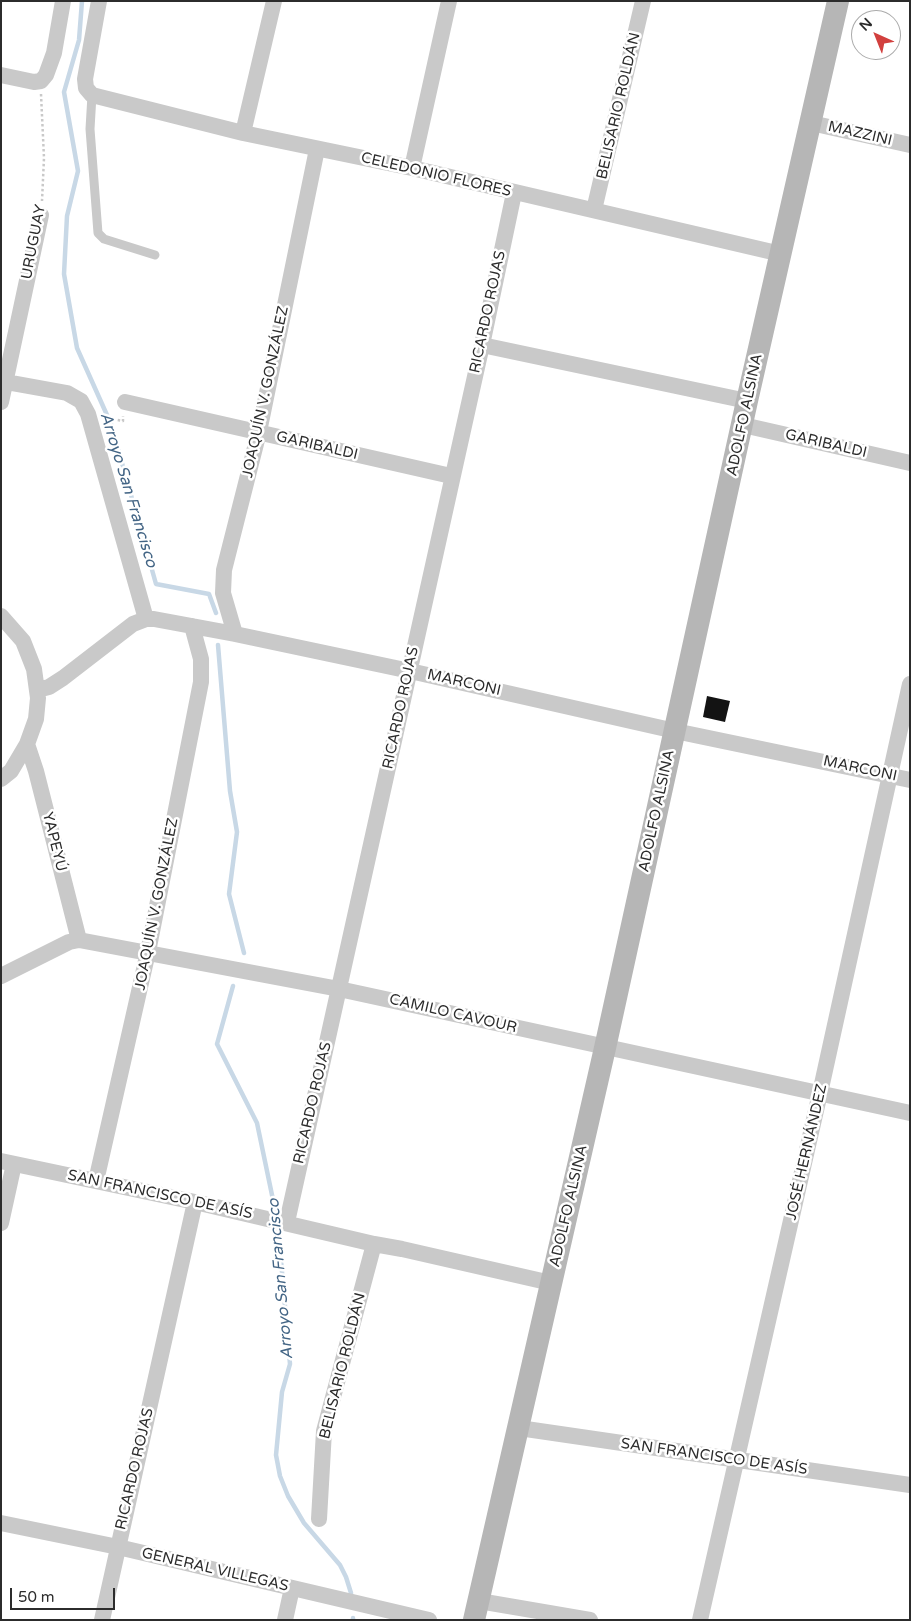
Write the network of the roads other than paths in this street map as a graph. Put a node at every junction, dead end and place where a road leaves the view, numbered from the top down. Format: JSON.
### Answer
{"nodes":[{"id":1,"x":62,"y":1,"type":"edge"},
{"id":2,"x":99,"y":1,"type":"edge"},
{"id":3,"x":274,"y":1,"type":"edge"},
{"id":4,"x":449,"y":1,"type":"edge"},
{"id":5,"x":643,"y":1,"type":"edge"},
{"id":6,"x":838,"y":1,"type":"edge"},
{"id":7,"x":1,"y":75,"type":"edge"},
{"id":8,"x":92,"y":95,"type":"junction"},
{"id":9,"x":811,"y":123,"type":"junction"},
{"id":10,"x":243,"y":133,"type":"junction"},
{"id":11,"x":910,"y":145,"type":"edge"},
{"id":12,"x":317,"y":149,"type":"junction"},
{"id":13,"x":412,"y":168,"type":"junction"},
{"id":14,"x":514,"y":193,"type":"junction"},
{"id":15,"x":594,"y":210,"type":"junction"},
{"id":16,"x":41,"y":215,"type":"road end"},
{"id":17,"x":155,"y":254,"type":"dead end"},
{"id":18,"x":781,"y":254,"type":"junction"},
{"id":19,"x":482,"y":345,"type":"junction"},
{"id":20,"x":4,"y":381,"type":"edge"},
{"id":21,"x":747,"y":401,"type":"junction"},
{"id":22,"x":1,"y":402,"type":"edge"},
{"id":23,"x":125,"y":402,"type":"dead end"},
{"id":24,"x":743,"y":425,"type":"junction"},
{"id":25,"x":259,"y":432,"type":"junction"},
{"id":26,"x":910,"y":463,"type":"edge"},
{"id":27,"x":452,"y":476,"type":"junction"},
{"id":28,"x":1,"y":616,"type":"edge"},
{"id":29,"x":146,"y":619,"type":"junction"},
{"id":30,"x":192,"y":626,"type":"junction"},
{"id":31,"x":235,"y":634,"type":"junction"},
{"id":32,"x":410,"y":671,"type":"junction"},
{"id":33,"x":910,"y":684,"type":"edge"},
{"id":34,"x":37,"y":690,"type":"junction"},
{"id":35,"x":674,"y":731,"type":"junction"},
{"id":36,"x":28,"y":744,"type":"junction"},
{"id":37,"x":889,"y":775,"type":"junction"},
{"id":38,"x":1,"y":779,"type":"edge"},
{"id":39,"x":910,"y":780,"type":"edge"},
{"id":40,"x":79,"y":940,"type":"junction"},
{"id":41,"x":148,"y":952,"type":"junction"},
{"id":42,"x":1,"y":976,"type":"edge"},
{"id":43,"x":339,"y":989,"type":"junction"},
{"id":44,"x":605,"y":1048,"type":"junction"},
{"id":45,"x":820,"y":1093,"type":"junction"},
{"id":46,"x":910,"y":1113,"type":"edge"},
{"id":47,"x":8,"y":1163,"type":"edge"},
{"id":48,"x":96,"y":1181,"type":"junction"},
{"id":49,"x":195,"y":1202,"type":"junction"},
{"id":50,"x":280,"y":1221,"type":"junction"},
{"id":51,"x":1,"y":1223,"type":"edge"},
{"id":52,"x":374,"y":1244,"type":"junction"},
{"id":53,"x":551,"y":1283,"type":"junction"},
{"id":54,"x":519,"y":1428,"type":"junction"},
{"id":55,"x":737,"y":1461,"type":"junction"},
{"id":56,"x":910,"y":1485,"type":"edge"},
{"id":57,"x":319,"y":1519,"type":"dead end"},
{"id":58,"x":1,"y":1523,"type":"edge"},
{"id":59,"x":118,"y":1547,"type":"junction"},
{"id":60,"x":292,"y":1588,"type":"junction"},
{"id":61,"x":477,"y":1610,"type":"edge"},
{"id":62,"x":102,"y":1620,"type":"edge"},
{"id":63,"x":284,"y":1620,"type":"edge"},
{"id":64,"x":429,"y":1620,"type":"edge"},
{"id":65,"x":590,"y":1620,"type":"edge"},
{"id":66,"x":700,"y":1620,"type":"edge"}],
"edges":[{"from":1,"to":7,"type":"street"},
{"from":2,"to":8,"type":"street"},
{"from":3,"to":10,"type":"street"},
{"from":4,"to":13,"type":"street"},
{"from":5,"to":15,"type":"street","name":"BELISARIO ROLDÁN"},
{"from":6,"to":9,"type":"street","name":"ADOLFO ALSINA"},
{"from":8,"to":10,"type":"street","name":"CELEDONIO FLORES"},
{"from":8,"to":17,"type":"lane"},
{"from":9,"to":11,"type":"street","name":"MAZZINI"},
{"from":9,"to":18,"type":"street","name":"ADOLFO ALSINA"},
{"from":10,"to":12,"type":"street","name":"CELEDONIO FLORES"},
{"from":12,"to":13,"type":"street","name":"CELEDONIO FLORES"},
{"from":12,"to":25,"type":"street","name":"JOAQUÍN V. GONZÁLEZ"},
{"from":13,"to":14,"type":"street","name":"CELEDONIO FLORES"},
{"from":14,"to":15,"type":"street","name":"CELEDONIO FLORES"},
{"from":14,"to":19,"type":"street","name":"RICARDO ROJAS"},
{"from":15,"to":18,"type":"street","name":"CELEDONIO FLORES"},
{"from":16,"to":20,"type":"street","name":"URUGUAY"},
{"from":18,"to":21,"type":"street","name":"ADOLFO ALSINA"},
{"from":19,"to":21,"type":"street"},
{"from":19,"to":27,"type":"street","name":"RICARDO ROJAS"},
{"from":20,"to":22,"type":"street","name":"URUGUAY"},
{"from":20,"to":29,"type":"street"},
{"from":21,"to":24,"type":"street","name":"ADOLFO ALSINA"},
{"from":23,"to":25,"type":"street","name":"GARIBALDI"},
{"from":24,"to":26,"type":"street","name":"GARIBALDI"},
{"from":24,"to":35,"type":"street","name":"ADOLFO ALSINA"},
{"from":25,"to":27,"type":"street","name":"GARIBALDI"},
{"from":25,"to":31,"type":"street","name":"JOAQUÍN V. GONZÁLEZ"},
{"from":27,"to":32,"type":"street","name":"RICARDO ROJAS"},
{"from":28,"to":34,"type":"street"},
{"from":29,"to":30,"type":"street","name":"MARCONI"},
{"from":29,"to":34,"type":"street"},
{"from":30,"to":31,"type":"street","name":"MARCONI"},
{"from":30,"to":41,"type":"street","name":"JOAQUÍN V. GONZÁLEZ"},
{"from":31,"to":32,"type":"street","name":"MARCONI"},
{"from":32,"to":35,"type":"street","name":"MARCONI"},
{"from":32,"to":43,"type":"street","name":"RICARDO ROJAS"},
{"from":33,"to":37,"type":"street","name":"JOSÉ HERNÁNDEZ"},
{"from":34,"to":36,"type":"street"},
{"from":35,"to":37,"type":"street","name":"MARCONI"},
{"from":35,"to":44,"type":"street","name":"ADOLFO ALSINA"},
{"from":36,"to":38,"type":"street"},
{"from":36,"to":40,"type":"street","name":"YAPEYÚ"},
{"from":37,"to":39,"type":"street","name":"MARCONI"},
{"from":37,"to":45,"type":"street","name":"JOSÉ HERNÁNDEZ"},
{"from":40,"to":41,"type":"street","name":"CAMILO CAVOUR"},
{"from":40,"to":42,"type":"street","name":"CAMILO CAVOUR"},
{"from":41,"to":43,"type":"street","name":"CAMILO CAVOUR"},
{"from":41,"to":48,"type":"street","name":"JOAQUÍN V. GONZÁLEZ"},
{"from":43,"to":44,"type":"street","name":"CAMILO CAVOUR"},
{"from":43,"to":50,"type":"street","name":"RICARDO ROJAS"},
{"from":44,"to":45,"type":"street","name":"CAMILO CAVOUR"},
{"from":44,"to":53,"type":"street","name":"ADOLFO ALSINA"},
{"from":45,"to":46,"type":"street","name":"CAMILO CAVOUR"},
{"from":45,"to":55,"type":"street","name":"JOSÉ HERNÁNDEZ"},
{"from":47,"to":48,"type":"street","name":"SAN FRANCISCO DE ASÍS"},
{"from":47,"to":51,"type":"street"},
{"from":48,"to":49,"type":"street","name":"SAN FRANCISCO DE ASÍS"},
{"from":49,"to":50,"type":"street","name":"SAN FRANCISCO DE ASÍS"},
{"from":49,"to":59,"type":"street","name":"RICARDO ROJAS"},
{"from":50,"to":52,"type":"street","name":"SAN FRANCISCO DE ASÍS"},
{"from":52,"to":53,"type":"street","name":"SAN FRANCISCO DE ASÍS"},
{"from":52,"to":57,"type":"street","name":"BELISARIO ROLDÁN"},
{"from":53,"to":54,"type":"street","name":"ADOLFO ALSINA"},
{"from":54,"to":55,"type":"street","name":"SAN FRANCISCO DE ASÍS"},
{"from":54,"to":61,"type":"street","name":"ADOLFO ALSINA"},
{"from":55,"to":56,"type":"street","name":"SAN FRANCISCO DE ASÍS"},
{"from":55,"to":66,"type":"street","name":"JOSÉ HERNÁNDEZ"},
{"from":58,"to":59,"type":"street","name":"GENERAL VILLEGAS"},
{"from":59,"to":60,"type":"street","name":"GENERAL VILLEGAS"},
{"from":59,"to":62,"type":"street","name":"RICARDO ROJAS"},
{"from":60,"to":63,"type":"street"},
{"from":60,"to":64,"type":"street","name":"GENERAL VILLEGAS"},
{"from":61,"to":65,"type":"street"}]}
